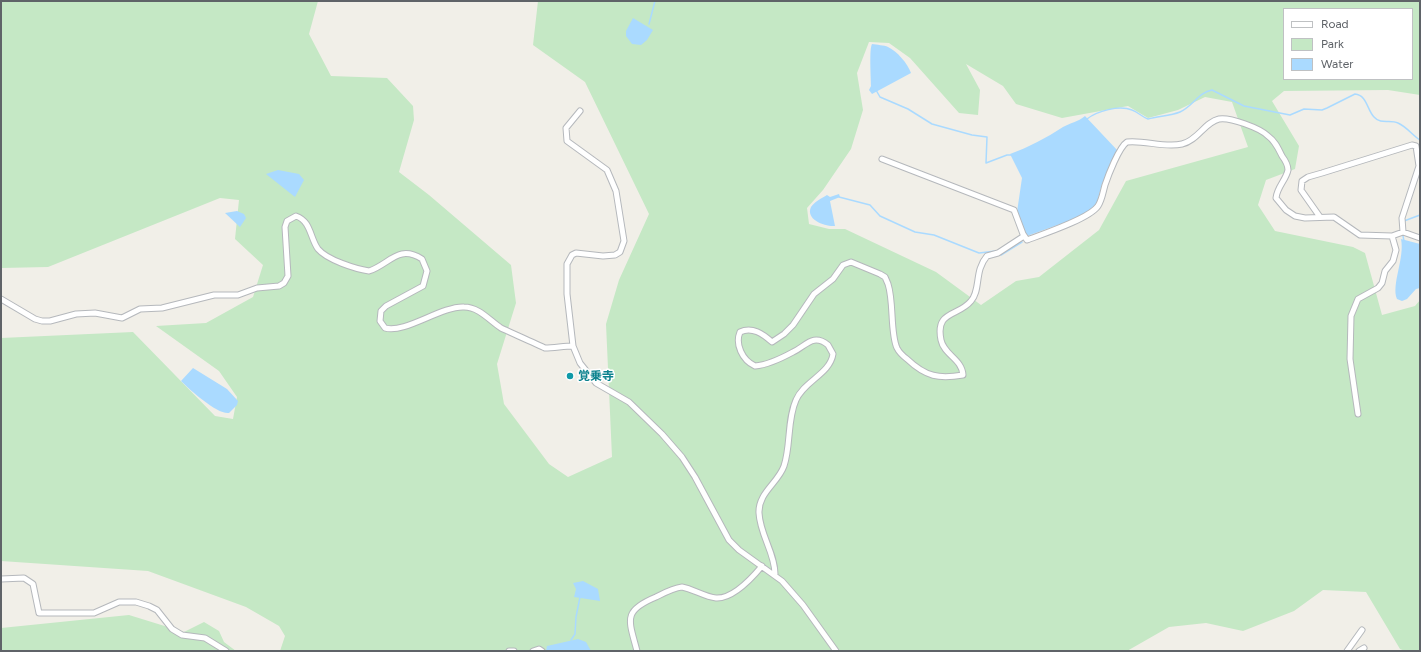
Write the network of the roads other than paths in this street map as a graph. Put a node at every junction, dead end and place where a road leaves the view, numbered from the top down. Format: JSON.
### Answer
{"nodes":[{"id":1,"x":580,"y":111,"type":"dead end"},
{"id":2,"x":882,"y":159,"type":"dead end"},
{"id":3,"x":1320,"y":217,"type":"junction"},
{"id":4,"x":1403,"y":232,"type":"junction"},
{"id":5,"x":1024,"y":236,"type":"junction"},
{"id":6,"x":1392,"y":236,"type":"junction"},
{"id":7,"x":1420,"y":238,"type":"edge"},
{"id":8,"x":1,"y":299,"type":"edge"},
{"id":9,"x":573,"y":346,"type":"junction"},
{"id":10,"x":1358,"y":414,"type":"dead end"},
{"id":11,"x":762,"y":566,"type":"junction"},
{"id":12,"x":775,"y":574,"type":"junction"},
{"id":13,"x":1,"y":579,"type":"edge"},
{"id":14,"x":1362,"y":630,"type":"dead end"},
{"id":15,"x":226,"y":651,"type":"edge"},
{"id":16,"x":509,"y":651,"type":"edge"},
{"id":17,"x":514,"y":651,"type":"edge"},
{"id":18,"x":533,"y":651,"type":"edge"},
{"id":19,"x":542,"y":651,"type":"edge"},
{"id":20,"x":637,"y":651,"type":"edge"},
{"id":21,"x":836,"y":651,"type":"edge"},
{"id":22,"x":1344,"y":651,"type":"edge"},
{"id":23,"x":1347,"y":651,"type":"edge"}],
"edges":[{"from":1,"to":9,"type":"street"},
{"from":2,"to":5,"type":"street"},
{"from":3,"to":4,"type":"street"},
{"from":3,"to":5,"type":"street"},
{"from":3,"to":6,"type":"street"},
{"from":4,"to":6,"type":"street"},
{"from":4,"to":7,"type":"street"},
{"from":5,"to":12,"type":"street"},
{"from":6,"to":10,"type":"street"},
{"from":8,"to":9,"type":"street"},
{"from":9,"to":11,"type":"street"},
{"from":11,"to":12,"type":"street"},
{"from":11,"to":20,"type":"street"},
{"from":12,"to":21,"type":"street"},
{"from":13,"to":15,"type":"street"},
{"from":14,"to":23,"type":"street"},
{"from":16,"to":17,"type":"street"},
{"from":18,"to":19,"type":"street"},
{"from":22,"to":23,"type":"street"}]}
